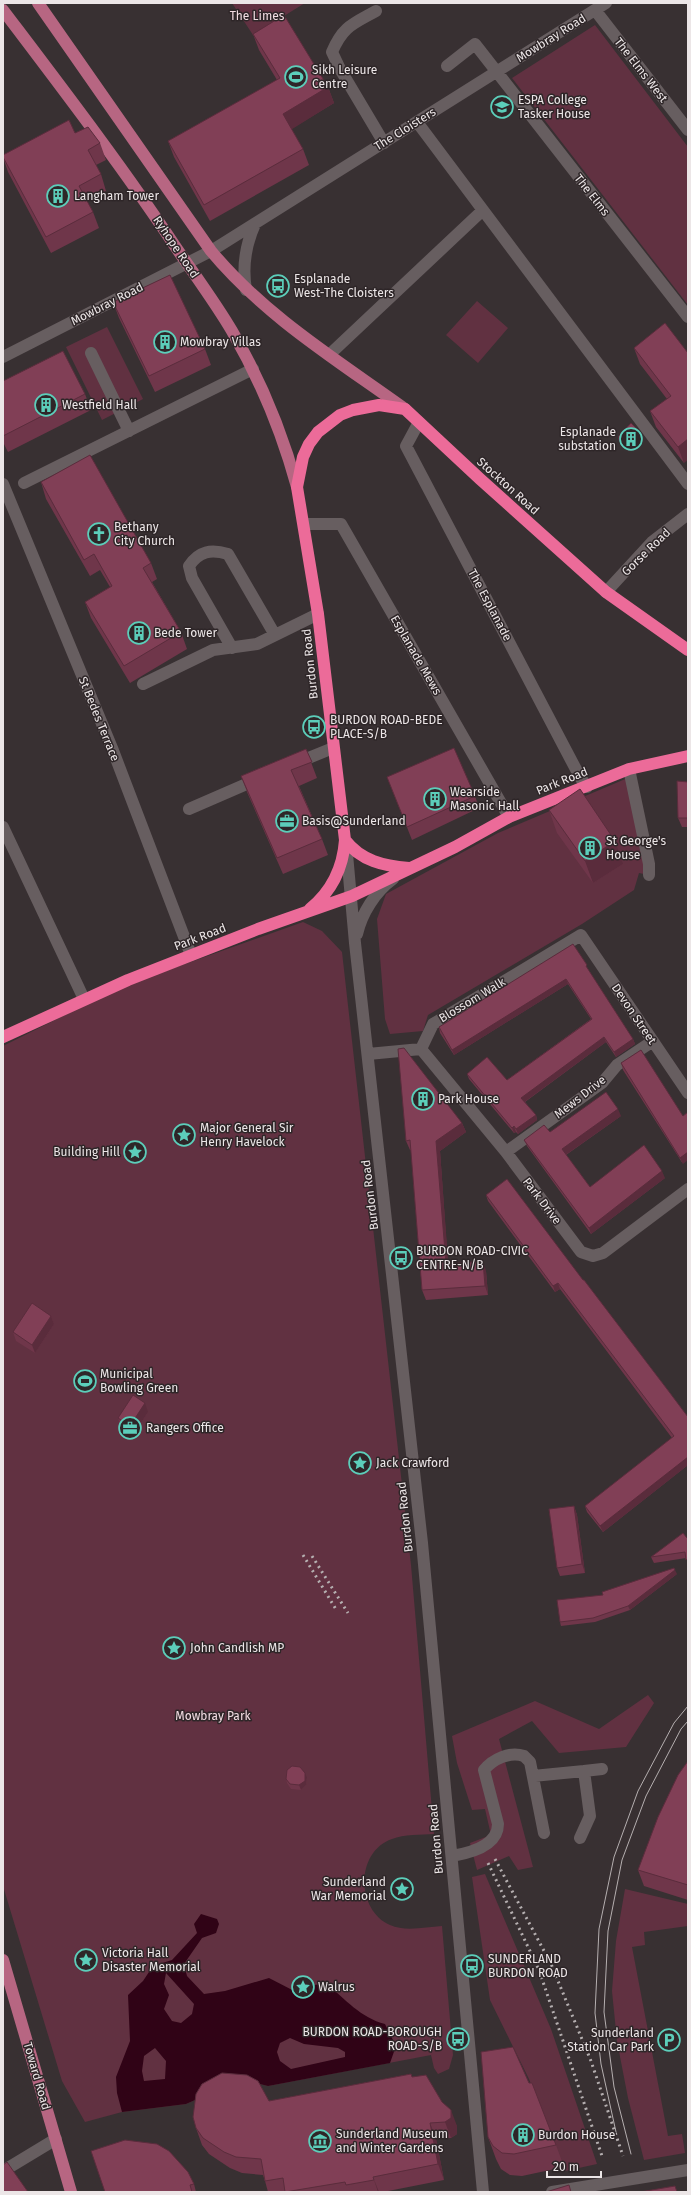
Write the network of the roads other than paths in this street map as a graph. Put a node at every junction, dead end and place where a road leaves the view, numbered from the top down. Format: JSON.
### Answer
{"nodes":[{"id":1,"x":38,"y":3,"type":"edge"},
{"id":2,"x":606,"y":3,"type":"edge"},
{"id":3,"x":3,"y":10,"type":"edge"},
{"id":4,"x":595,"y":10,"type":"junction"},
{"id":5,"x":376,"y":11,"type":"dead end"},
{"id":6,"x":447,"y":66,"type":"dead end"},
{"id":7,"x":496,"y":72,"type":"junction"},
{"id":8,"x":417,"y":122,"type":"junction"},
{"id":9,"x":688,"y":130,"type":"edge"},
{"id":10,"x":384,"y":143,"type":"junction"},
{"id":11,"x":483,"y":210,"type":"junction"},
{"id":12,"x":255,"y":224,"type":"junction"},
{"id":13,"x":211,"y":251,"type":"junction"},
{"id":14,"x":187,"y":263,"type":"junction"},
{"id":15,"x":246,"y":290,"type":"junction"},
{"id":16,"x":688,"y":317,"type":"edge"},
{"id":17,"x":91,"y":353,"type":"dead end"},
{"id":18,"x":330,"y":355,"type":"junction"},
{"id":19,"x":3,"y":357,"type":"edge"},
{"id":20,"x":253,"y":368,"type":"junction"},
{"id":21,"x":405,"y":409,"type":"junction"},
{"id":22,"x":419,"y":422,"type":"junction"},
{"id":23,"x":129,"y":431,"type":"junction"},
{"id":24,"x":24,"y":483,"type":"dead end"},
{"id":25,"x":3,"y":484,"type":"edge"},
{"id":26,"x":688,"y":484,"type":"edge"},
{"id":27,"x":298,"y":487,"type":"junction"},
{"id":28,"x":688,"y":514,"type":"edge"},
{"id":29,"x":304,"y":524,"type":"junction"},
{"id":30,"x":606,"y":592,"type":"junction"},
{"id":31,"x":318,"y":614,"type":"junction"},
{"id":32,"x":275,"y":635,"type":"junction"},
{"id":33,"x":232,"y":648,"type":"junction"},
{"id":34,"x":688,"y":650,"type":"edge"},
{"id":35,"x":143,"y":684,"type":"dead end"},
{"id":36,"x":333,"y":748,"type":"junction"},
{"id":37,"x":688,"y":756,"type":"edge"},
{"id":38,"x":283,"y":769,"type":"edge"},
{"id":39,"x":629,"y":769,"type":"junction"},
{"id":40,"x":268,"y":775,"type":"edge"},
{"id":41,"x":587,"y":787,"type":"junction"},
{"id":42,"x":189,"y":809,"type":"dead end"},
{"id":43,"x":509,"y":817,"type":"junction"},
{"id":44,"x":3,"y":827,"type":"edge"},
{"id":45,"x":346,"y":840,"type":"junction"},
{"id":46,"x":409,"y":868,"type":"junction"},
{"id":47,"x":649,"y":875,"type":"dead end"},
{"id":48,"x":352,"y":896,"type":"junction"},
{"id":49,"x":300,"y":915,"type":"junction"},
{"id":50,"x":581,"y":935,"type":"joint"},
{"id":51,"x":355,"y":944,"type":"junction"},
{"id":52,"x":191,"y":955,"type":"junction"},
{"id":53,"x":84,"y":998,"type":"junction"},
{"id":54,"x":3,"y":1037,"type":"edge"},
{"id":55,"x":653,"y":1041,"type":"junction"},
{"id":56,"x":421,"y":1049,"type":"junction"},
{"id":57,"x":368,"y":1054,"type":"junction"},
{"id":58,"x":688,"y":1093,"type":"edge"},
{"id":59,"x":506,"y":1152,"type":"junction"},
{"id":60,"x":688,"y":1189,"type":"edge"},
{"id":61,"x":602,"y":1769,"type":"dead end"},
{"id":62,"x":584,"y":1771,"type":"junction"},
{"id":63,"x":533,"y":1776,"type":"junction"},
{"id":64,"x":544,"y":1833,"type":"dead end"},
{"id":65,"x":580,"y":1838,"type":"dead end"},
{"id":66,"x":452,"y":1856,"type":"junction"},
{"id":67,"x":3,"y":1960,"type":"edge"},
{"id":68,"x":56,"y":2139,"type":"junction"},
{"id":69,"x":3,"y":2170,"type":"edge"},
{"id":70,"x":687,"y":2172,"type":"edge"},
{"id":71,"x":581,"y":2189,"type":"edge"},
{"id":72,"x":71,"y":2192,"type":"edge"},
{"id":73,"x":483,"y":2192,"type":"edge"},
{"id":74,"x":552,"y":2192,"type":"edge"}],
"edges":[{"from":1,"to":13,"type":"main road"},
{"from":2,"to":4,"type":"street","name":"Mowbray Road"},
{"from":3,"to":14,"type":"main road","name":"Ryhope Road"},
{"from":4,"to":7,"type":"street","name":"Mowbray Road"},
{"from":4,"to":9,"type":"street","name":"The Elms West"},
{"from":5,"to":10,"type":"street"},
{"from":6,"to":7,"type":"street"},
{"from":7,"to":8,"type":"street","name":"The Cloisters"},
{"from":7,"to":16,"type":"street","name":"The Elms"},
{"from":8,"to":10,"type":"street","name":"The Cloisters"},
{"from":8,"to":11,"type":"street"},
{"from":10,"to":12,"type":"street","name":"The Cloisters"},
{"from":11,"to":18,"type":"street"},
{"from":11,"to":26,"type":"street"},
{"from":12,"to":13,"type":"street","name":"The Cloisters"},
{"from":12,"to":15,"type":"street"},
{"from":13,"to":14,"type":"street","name":"Mowbray Road"},
{"from":13,"to":15,"type":"main road"},
{"from":14,"to":19,"type":"street","name":"Mowbray Road"},
{"from":14,"to":20,"type":"main road","name":"Ryhope Road"},
{"from":15,"to":18,"type":"main road","name":"Stockton Road"},
{"from":17,"to":23,"type":"street"},
{"from":18,"to":21,"type":"main road","name":"Stockton Road"},
{"from":20,"to":23,"type":"street"},
{"from":20,"to":27,"type":"main road","name":"Ryhope Road"},
{"from":21,"to":22,"type":"highway","name":"Stockton Road"},
{"from":21,"to":27,"type":"highway","name":"Burdon Road"},
{"from":22,"to":30,"type":"highway","name":"Stockton Road"},
{"from":22,"to":41,"type":"street","name":"The Esplanade"},
{"from":23,"to":24,"type":"street"},
{"from":25,"to":52,"type":"street","name":"St Bedes Terrace"},
{"from":27,"to":29,"type":"highway","name":"Burdon Road"},
{"from":28,"to":30,"type":"street","name":"Gorse Road"},
{"from":29,"to":31,"type":"highway","name":"Burdon Road"},
{"from":29,"to":43,"type":"street","name":"Esplanade Mews"},
{"from":30,"to":34,"type":"highway","name":"Stockton Road"},
{"from":31,"to":32,"type":"street"},
{"from":31,"to":36,"type":"highway","name":"Burdon Road"},
{"from":32,"to":33,"type":"street"},
{"from":32,"to":33,"type":"street"},
{"from":33,"to":35,"type":"street"},
{"from":36,"to":38,"type":"street"},
{"from":36,"to":45,"type":"highway","name":"Burdon Road"},
{"from":37,"to":39,"type":"highway","name":"Park Road"},
{"from":39,"to":41,"type":"highway","name":"Park Road"},
{"from":39,"to":47,"type":"street"},
{"from":40,"to":42,"type":"street"},
{"from":41,"to":43,"type":"highway","name":"Park Road"},
{"from":43,"to":46,"type":"highway","name":"Park Road"},
{"from":44,"to":53,"type":"street"},
{"from":45,"to":46,"type":"highway"},
{"from":45,"to":48,"type":"street","name":"Burdon Road"},
{"from":45,"to":49,"type":"highway"},
{"from":46,"to":48,"type":"highway","name":"Park Road"},
{"from":46,"to":51,"type":"street","name":"Park Road"},
{"from":48,"to":49,"type":"highway","name":"Park Road"},
{"from":48,"to":51,"type":"street","name":"Burdon Road"},
{"from":49,"to":52,"type":"highway","name":"Park Road"},
{"from":50,"to":55,"type":"street","name":"Devon Street"},
{"from":50,"to":56,"type":"street","name":"Blossom Walk"},
{"from":51,"to":57,"type":"street","name":"Burdon Road"},
{"from":52,"to":53,"type":"highway","name":"Park Road"},
{"from":53,"to":54,"type":"highway","name":"Park Road"},
{"from":55,"to":58,"type":"street","name":"Devon Street"},
{"from":55,"to":59,"type":"street","name":"Mews Drive"},
{"from":56,"to":57,"type":"street"},
{"from":56,"to":59,"type":"street","name":"Park Drive"},
{"from":57,"to":66,"type":"street","name":"Burdon Road"},
{"from":59,"to":60,"type":"street","name":"Park Drive"},
{"from":61,"to":62,"type":"street"},
{"from":62,"to":63,"type":"street"},
{"from":62,"to":65,"type":"street"},
{"from":63,"to":64,"type":"street"},
{"from":63,"to":66,"type":"street"},
{"from":66,"to":73,"type":"street","name":"Burdon Road"},
{"from":67,"to":68,"type":"main road","name":"Toward Road"},
{"from":68,"to":69,"type":"street"},
{"from":68,"to":72,"type":"main road","name":"Toward Road"},
{"from":70,"to":71,"type":"street"},
{"from":71,"to":74,"type":"street"}]}
